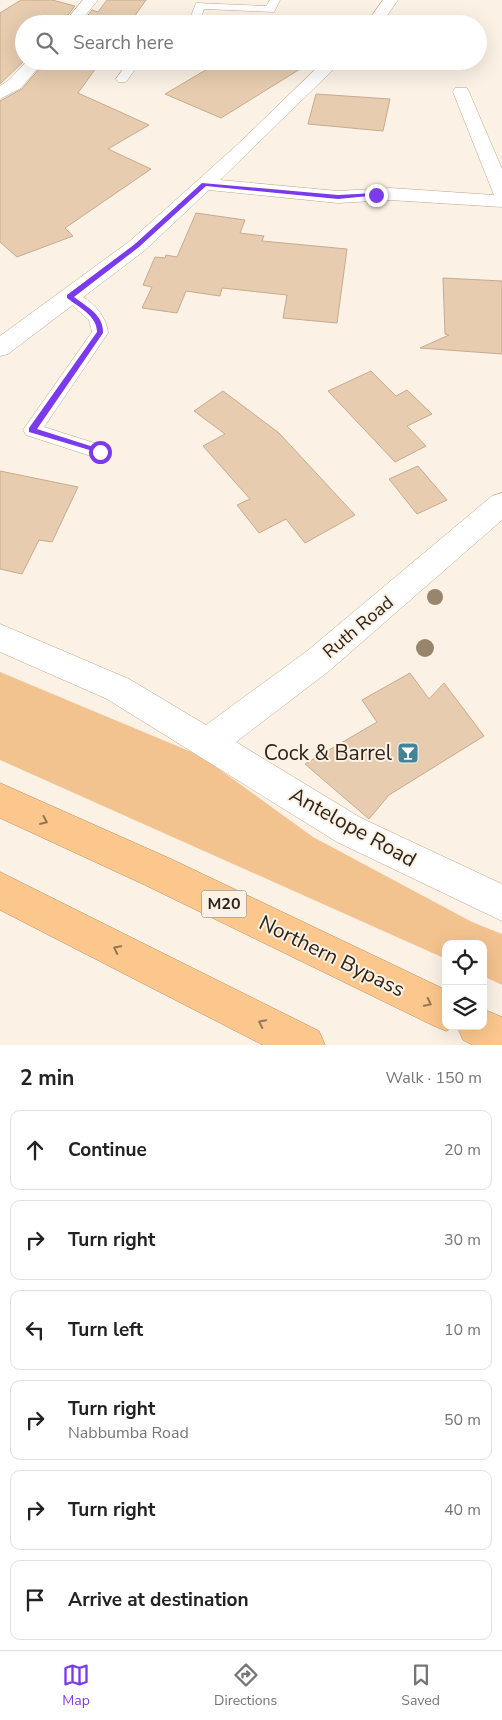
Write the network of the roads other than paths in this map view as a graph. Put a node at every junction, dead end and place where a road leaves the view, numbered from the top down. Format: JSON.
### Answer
{"nodes":[{"id":1,"x":91,"y":0,"type":"edge"},
{"id":2,"x":275,"y":0,"type":"edge"},
{"id":3,"x":391,"y":0,"type":"edge"},
{"id":4,"x":78,"y":15,"type":"edge"},
{"id":5,"x":196,"y":15,"type":"edge"},
{"id":6,"x":380,"y":15,"type":"edge"},
{"id":7,"x":27,"y":70,"type":"edge"},
{"id":8,"x":128,"y":70,"type":"edge"},
{"id":9,"x":324,"y":70,"type":"edge"},
{"id":10,"x":122,"y":79,"type":"dead end"},
{"id":11,"x":461,"y":92,"type":"dead end"},
{"id":12,"x":0,"y":94,"type":"edge"},
{"id":13,"x":204,"y":184,"type":"junction"},
{"id":14,"x":502,"y":192,"type":"edge"},
{"id":15,"x":502,"y":201,"type":"edge"},
{"id":16,"x":70,"y":296,"type":"junction"},
{"id":17,"x":0,"y":348,"type":"edge"},
{"id":18,"x":100,"y":452,"type":"dead end"},
{"id":19,"x":502,"y":504,"type":"edge"},
{"id":20,"x":0,"y":638,"type":"edge"},
{"id":21,"x":208,"y":743,"type":"junction"},
{"id":22,"x":0,"y":800,"type":"edge"},
{"id":23,"x":0,"y":890,"type":"edge"},
{"id":24,"x":502,"y":903,"type":"edge"},
{"id":25,"x":442,"y":1009,"type":"edge"},
{"id":26,"x":485,"y":1030,"type":"edge"},
{"id":27,"x":502,"y":1038,"type":"edge"},
{"id":28,"x":305,"y":1045,"type":"edge"}],
"edges":[{"from":1,"to":4,"type":"street"},
{"from":2,"to":5,"type":"lane"},
{"from":3,"to":6,"type":"street"},
{"from":7,"to":12,"type":"street"},
{"from":8,"to":10,"type":"lane"},
{"from":9,"to":13,"type":"street"},
{"from":11,"to":14,"type":"street"},
{"from":13,"to":15,"type":"street"},
{"from":13,"to":16,"type":"street"},
{"from":16,"to":17,"type":"street"},
{"from":16,"to":18,"type":"lane"},
{"from":19,"to":21,"type":"street","name":"Ruth Road"},
{"from":20,"to":21,"type":"street","name":"Antelope Road"},
{"from":21,"to":24,"type":"street","name":"Antelope Road"},
{"from":22,"to":25,"type":"highway","name":"Northern Bypass","number":"M20","one_way":true},
{"from":28,"to":23,"type":"highway","one_way":true},
{"from":26,"to":27,"type":"highway"}]}
